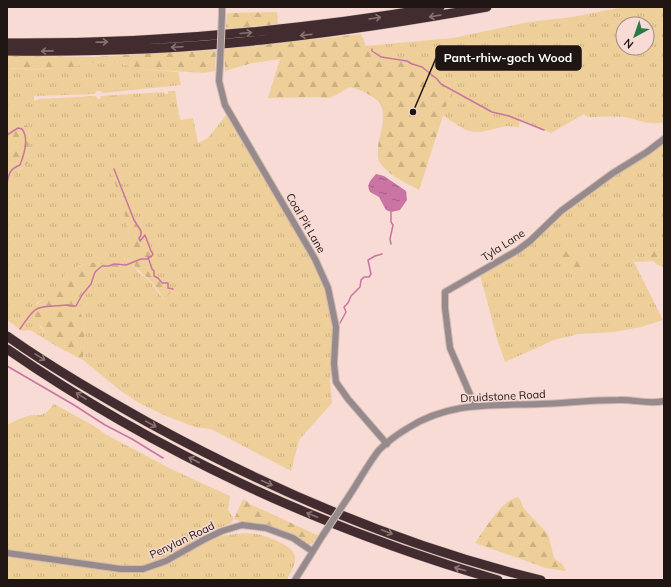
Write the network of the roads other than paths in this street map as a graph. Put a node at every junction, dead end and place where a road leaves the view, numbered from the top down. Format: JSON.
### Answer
{"nodes":[{"id":1,"x":222,"y":7,"type":"edge"},
{"id":2,"x":440,"y":7,"type":"edge"},
{"id":3,"x":487,"y":7,"type":"edge"},
{"id":4,"x":7,"y":43,"type":"edge"},
{"id":5,"x":7,"y":51,"type":"edge"},
{"id":6,"x":664,"y":139,"type":"edge"},
{"id":7,"x":7,"y":336,"type":"edge"},
{"id":8,"x":7,"y":349,"type":"edge"},
{"id":9,"x":664,"y":402,"type":"edge"},
{"id":10,"x":475,"y":406,"type":"junction"},
{"id":11,"x":386,"y":444,"type":"junction"},
{"id":12,"x":312,"y":551,"type":"junction"},
{"id":13,"x":7,"y":553,"type":"edge"},
{"id":14,"x":295,"y":580,"type":"edge"},
{"id":15,"x":498,"y":580,"type":"edge"},
{"id":16,"x":541,"y":580,"type":"edge"}],
"edges":[{"from":1,"to":11,"type":"street","name":"Coal Pit Lane","bridge":true},
{"from":4,"to":2,"type":"highway","one_way":true},
{"from":3,"to":5,"type":"highway","one_way":true},
{"from":6,"to":10,"type":"street","name":"Tyla Lane"},
{"from":7,"to":16,"type":"highway","one_way":true},
{"from":15,"to":8,"type":"highway","one_way":true},
{"from":9,"to":10,"type":"street","name":"Druidstone Road"},
{"from":10,"to":11,"type":"street","name":"Druidstone Road"},
{"from":11,"to":12,"type":"street","name":"Druidstone Road","bridge":true},
{"from":12,"to":13,"type":"street","name":"Penylan Road"},
{"from":12,"to":14,"type":"street","name":"Druidstone Road"}]}
